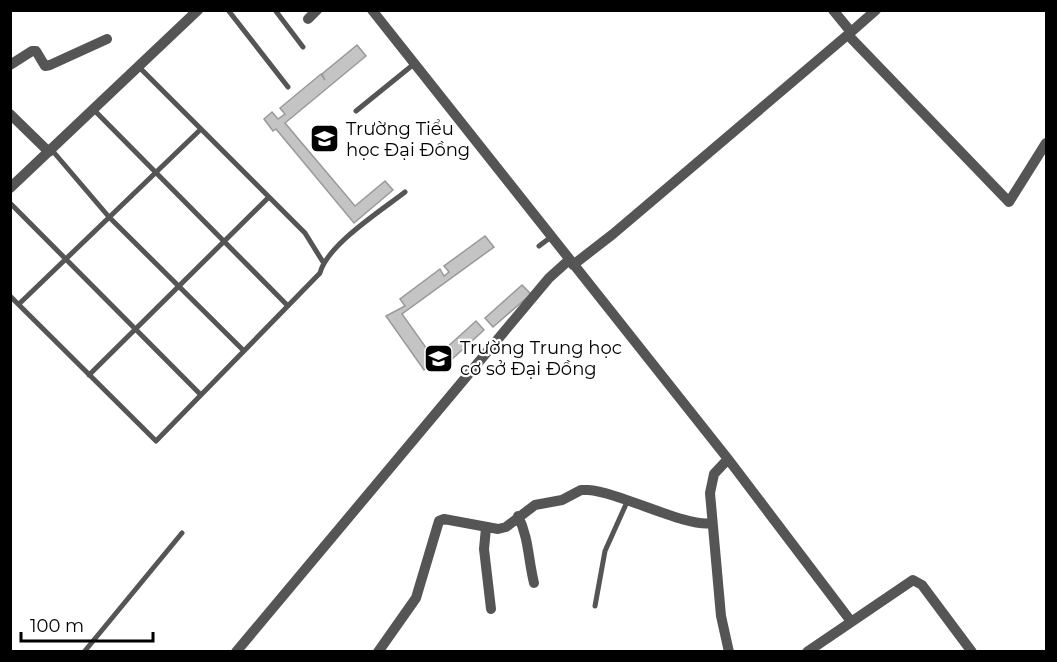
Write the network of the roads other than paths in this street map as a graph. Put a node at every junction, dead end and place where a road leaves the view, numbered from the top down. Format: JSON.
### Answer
{"nodes":[{"id":1,"x":198,"y":10,"type":"edge"},
{"id":2,"x":228,"y":10,"type":"edge"},
{"id":3,"x":275,"y":10,"type":"edge"},
{"id":4,"x":317,"y":10,"type":"edge"},
{"id":5,"x":372,"y":10,"type":"edge"},
{"id":6,"x":833,"y":10,"type":"edge"},
{"id":7,"x":876,"y":10,"type":"edge"},
{"id":8,"x":308,"y":19,"type":"dead end"},
{"id":9,"x":849,"y":33,"type":"junction"},
{"id":10,"x":107,"y":39,"type":"dead end"},
{"id":11,"x":303,"y":47,"type":"dead end"},
{"id":12,"x":414,"y":64,"type":"junction"},
{"id":13,"x":10,"y":65,"type":"edge"},
{"id":14,"x":138,"y":66,"type":"junction"},
{"id":15,"x":288,"y":87,"type":"dead end"},
{"id":16,"x":93,"y":109,"type":"junction"},
{"id":17,"x":356,"y":111,"type":"dead end"},
{"id":18,"x":10,"y":114,"type":"edge"},
{"id":19,"x":201,"y":129,"type":"junction"},
{"id":20,"x":1047,"y":143,"type":"edge"},
{"id":21,"x":50,"y":150,"type":"junction"},
{"id":22,"x":155,"y":172,"type":"junction"},
{"id":23,"x":12,"y":185,"type":"edge"},
{"id":24,"x":405,"y":192,"type":"dead end"},
{"id":25,"x":269,"y":197,"type":"junction"},
{"id":26,"x":10,"y":203,"type":"edge"},
{"id":27,"x":109,"y":217,"type":"junction"},
{"id":28,"x":551,"y":237,"type":"junction"},
{"id":29,"x":224,"y":242,"type":"junction"},
{"id":30,"x":539,"y":246,"type":"dead end"},
{"id":31,"x":66,"y":259,"type":"junction"},
{"id":32,"x":323,"y":262,"type":"junction"},
{"id":33,"x":571,"y":262,"type":"junction"},
{"id":34,"x":178,"y":285,"type":"junction"},
{"id":35,"x":10,"y":296,"type":"edge"},
{"id":36,"x":19,"y":304,"type":"junction"},
{"id":37,"x":288,"y":306,"type":"junction"},
{"id":38,"x":134,"y":328,"type":"junction"},
{"id":39,"x":244,"y":351,"type":"junction"},
{"id":40,"x":89,"y":375,"type":"junction"},
{"id":41,"x":201,"y":395,"type":"junction"},
{"id":42,"x":728,"y":459,"type":"junction"},
{"id":43,"x":627,"y":501,"type":"junction"},
{"id":44,"x":518,"y":516,"type":"junction"},
{"id":45,"x":712,"y":523,"type":"junction"},
{"id":46,"x":486,"y":528,"type":"junction"},
{"id":47,"x":182,"y":533,"type":"dead end"},
{"id":48,"x":534,"y":583,"type":"dead end"},
{"id":49,"x":595,"y":606,"type":"dead end"},
{"id":50,"x":491,"y":609,"type":"dead end"},
{"id":51,"x":850,"y":620,"type":"junction"},
{"id":52,"x":84,"y":651,"type":"edge"},
{"id":53,"x":236,"y":651,"type":"edge"},
{"id":54,"x":378,"y":651,"type":"edge"},
{"id":55,"x":729,"y":651,"type":"edge"},
{"id":56,"x":807,"y":651,"type":"edge"},
{"id":57,"x":972,"y":651,"type":"edge"}],
"edges":[{"from":1,"to":14,"type":"street"},
{"from":2,"to":15,"type":"lane"},
{"from":3,"to":11,"type":"lane"},
{"from":4,"to":8,"type":"street"},
{"from":5,"to":12,"type":"street"},
{"from":6,"to":9,"type":"street"},
{"from":7,"to":9,"type":"street"},
{"from":9,"to":20,"type":"street"},
{"from":9,"to":33,"type":"street"},
{"from":10,"to":13,"type":"street"},
{"from":12,"to":17,"type":"lane"},
{"from":12,"to":28,"type":"street"},
{"from":14,"to":16,"type":"street"},
{"from":14,"to":19,"type":"lane"},
{"from":16,"to":21,"type":"street"},
{"from":16,"to":22,"type":"lane"},
{"from":18,"to":21,"type":"street"},
{"from":19,"to":22,"type":"lane"},
{"from":19,"to":25,"type":"lane"},
{"from":21,"to":23,"type":"street"},
{"from":21,"to":27,"type":"lane"},
{"from":22,"to":27,"type":"lane"},
{"from":22,"to":29,"type":"lane"},
{"from":24,"to":32,"type":"lane"},
{"from":25,"to":29,"type":"lane"},
{"from":25,"to":32,"type":"lane"},
{"from":26,"to":31,"type":"lane"},
{"from":27,"to":31,"type":"lane"},
{"from":27,"to":34,"type":"lane"},
{"from":28,"to":30,"type":"lane"},
{"from":28,"to":33,"type":"street"},
{"from":29,"to":34,"type":"lane"},
{"from":29,"to":37,"type":"lane"},
{"from":31,"to":36,"type":"lane"},
{"from":31,"to":38,"type":"lane"},
{"from":32,"to":37,"type":"lane"},
{"from":33,"to":42,"type":"street"},
{"from":33,"to":53,"type":"street"},
{"from":34,"to":38,"type":"lane"},
{"from":34,"to":39,"type":"lane"},
{"from":35,"to":36,"type":"lane"},
{"from":36,"to":40,"type":"lane"},
{"from":37,"to":39,"type":"lane"},
{"from":38,"to":40,"type":"lane"},
{"from":38,"to":41,"type":"lane"},
{"from":39,"to":41,"type":"lane"},
{"from":40,"to":41,"type":"lane"},
{"from":42,"to":45,"type":"street"},
{"from":42,"to":51,"type":"street"},
{"from":43,"to":44,"type":"street"},
{"from":43,"to":45,"type":"street"},
{"from":43,"to":49,"type":"lane"},
{"from":44,"to":46,"type":"street"},
{"from":44,"to":48,"type":"street"},
{"from":45,"to":55,"type":"street"},
{"from":46,"to":50,"type":"street"},
{"from":46,"to":54,"type":"street"},
{"from":47,"to":52,"type":"lane"},
{"from":51,"to":56,"type":"street"},
{"from":51,"to":57,"type":"street"}]}
